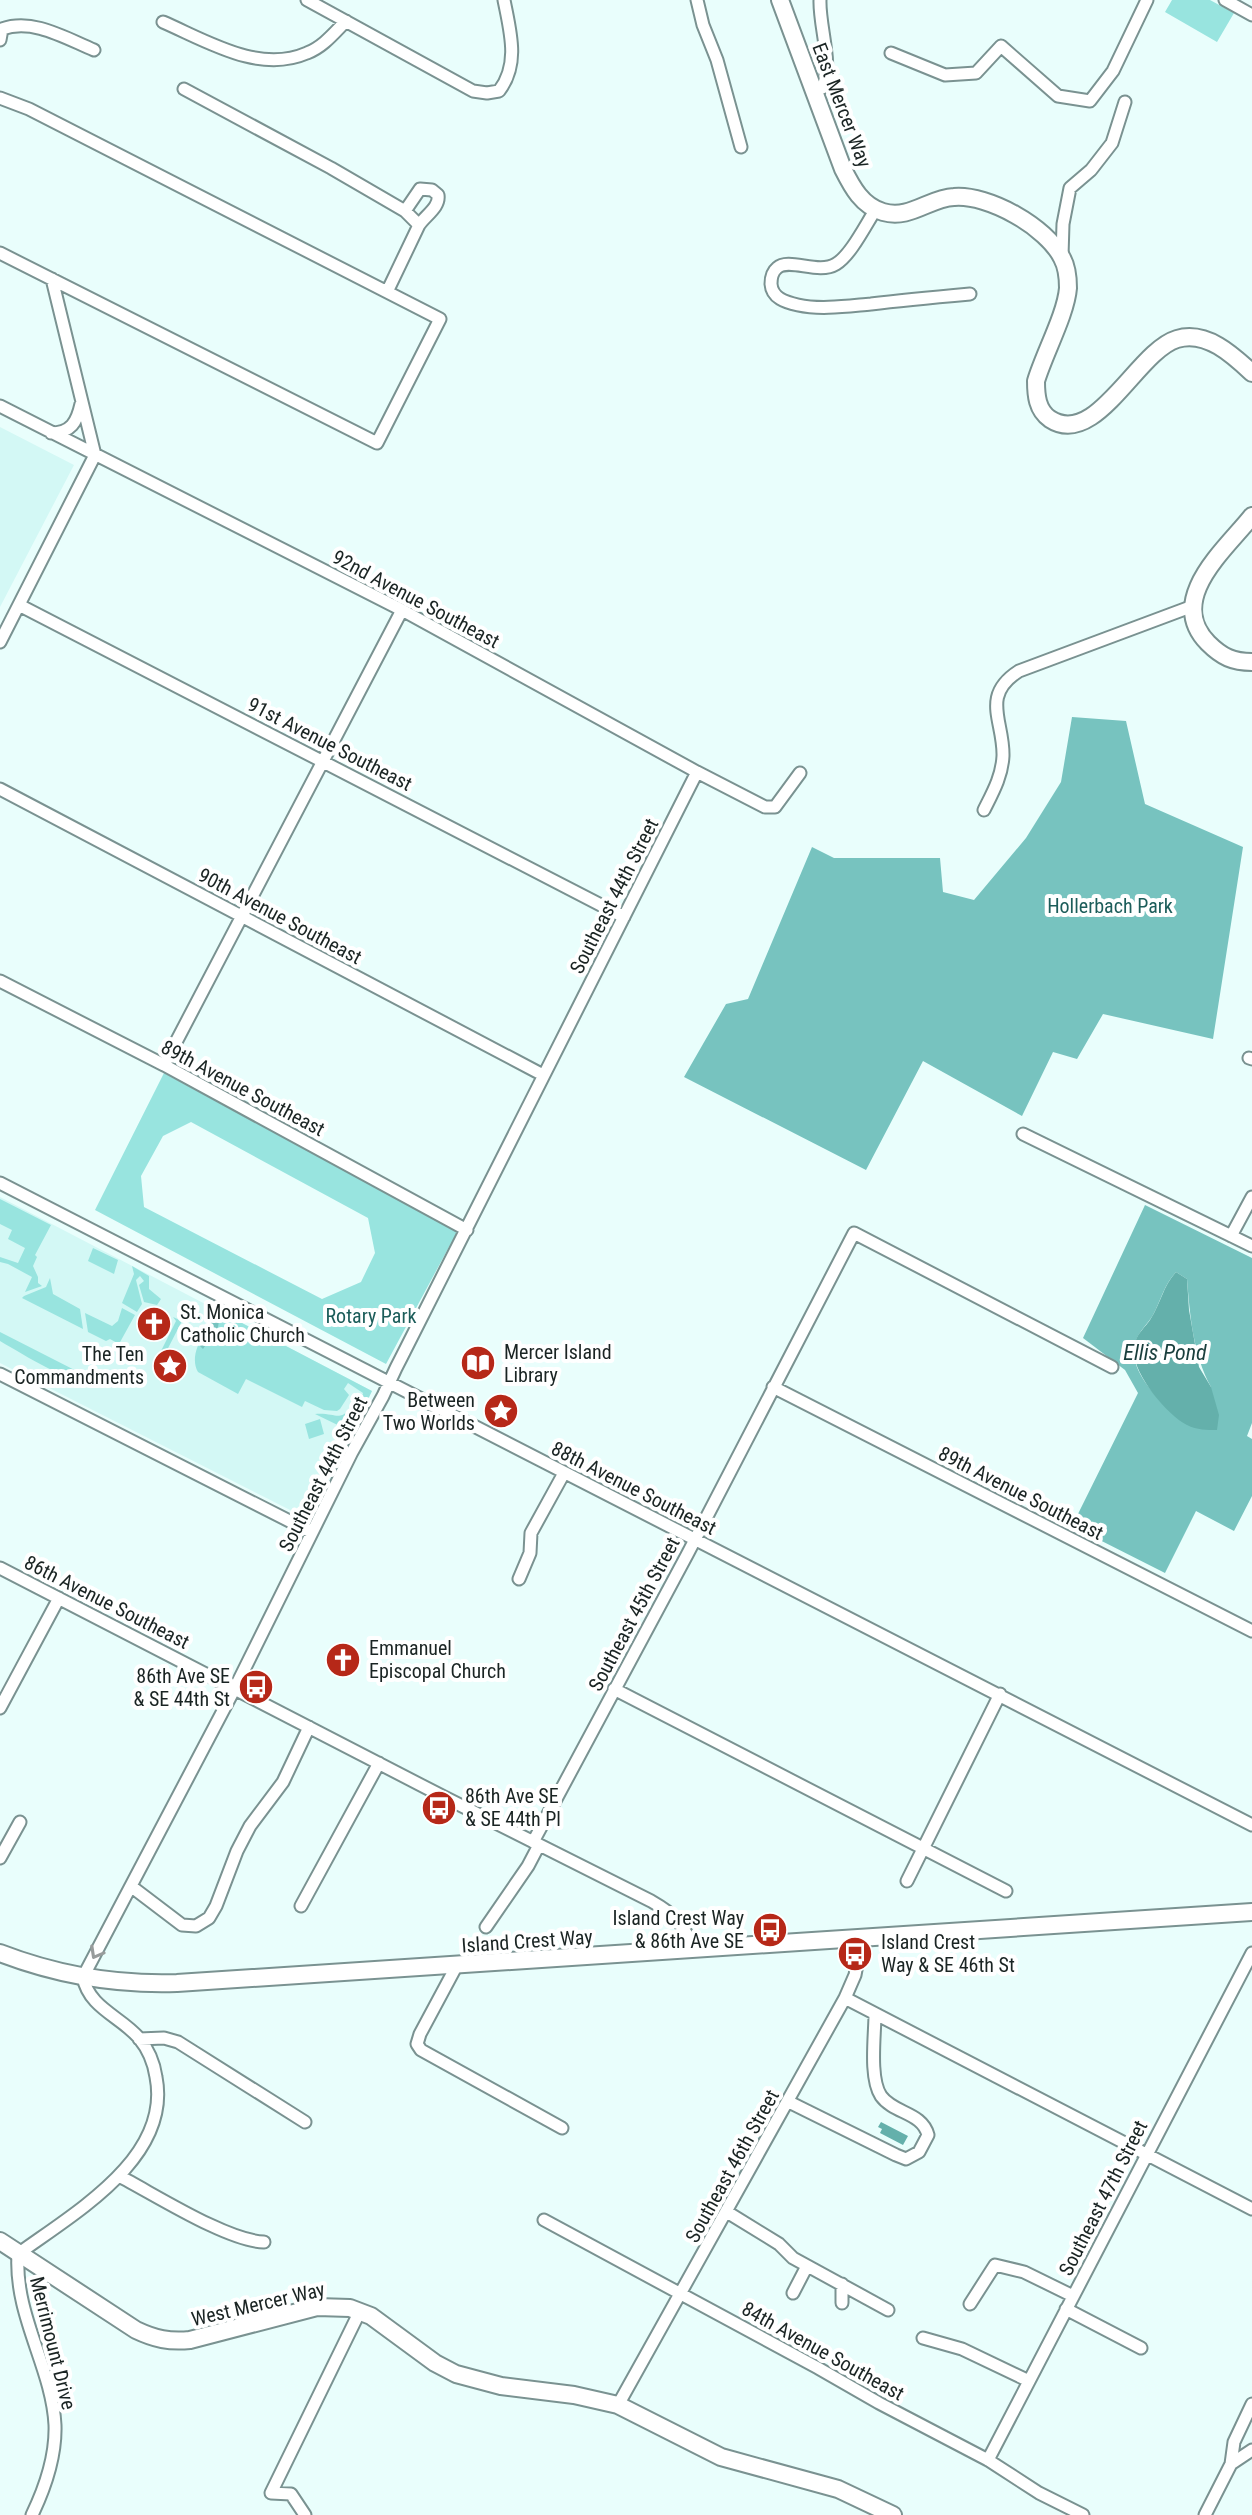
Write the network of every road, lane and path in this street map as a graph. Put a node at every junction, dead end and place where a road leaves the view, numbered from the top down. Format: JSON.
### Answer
{"nodes":[{"id":1,"x":307,"y":0,"type":"edge"},
{"id":2,"x":504,"y":0,"type":"edge"},
{"id":3,"x":697,"y":0,"type":"edge"},
{"id":4,"x":780,"y":0,"type":"edge"},
{"id":5,"x":820,"y":0,"type":"edge"},
{"id":6,"x":1147,"y":0,"type":"edge"},
{"id":7,"x":1225,"y":0,"type":"edge"},
{"id":8,"x":1252,"y":15,"type":"edge"},
{"id":9,"x":346,"y":21,"type":"junction"},
{"id":10,"x":163,"y":22,"type":"dead end"},
{"id":11,"x":0,"y":40,"type":"edge"},
{"id":12,"x":94,"y":50,"type":"dead end"},
{"id":13,"x":891,"y":53,"type":"dead end"},
{"id":14,"x":184,"y":89,"type":"dead end"},
{"id":15,"x":815,"y":89,"type":"junction"},
{"id":16,"x":0,"y":98,"type":"edge"},
{"id":17,"x":1125,"y":102,"type":"dead end"},
{"id":18,"x":741,"y":147,"type":"dead end"},
{"id":19,"x":876,"y":209,"type":"junction"},
{"id":20,"x":405,"y":211,"type":"junction"},
{"id":21,"x":419,"y":225,"type":"junction"},
{"id":22,"x":0,"y":253,"type":"edge"},
{"id":23,"x":1062,"y":256,"type":"junction"},
{"id":24,"x":52,"y":279,"type":"junction"},
{"id":25,"x":387,"y":292,"type":"junction"},
{"id":26,"x":970,"y":294,"type":"dead end"},
{"id":27,"x":1252,"y":373,"type":"edge"},
{"id":28,"x":81,"y":399,"type":"junction"},
{"id":29,"x":0,"y":406,"type":"edge"},
{"id":30,"x":51,"y":433,"type":"junction"},
{"id":31,"x":95,"y":455,"type":"junction"},
{"id":32,"x":1252,"y":516,"type":"edge"},
{"id":33,"x":19,"y":605,"type":"junction"},
{"id":34,"x":1193,"y":606,"type":"junction"},
{"id":35,"x":402,"y":610,"type":"junction"},
{"id":36,"x":0,"y":642,"type":"edge"},
{"id":37,"x":1252,"y":662,"type":"edge"},
{"id":38,"x":324,"y":761,"type":"junction"},
{"id":39,"x":697,"y":772,"type":"junction"},
{"id":40,"x":800,"y":773,"type":"dead end"},
{"id":41,"x":0,"y":789,"type":"edge"},
{"id":42,"x":984,"y":810,"type":"dead end"},
{"id":43,"x":241,"y":916,"type":"junction"},
{"id":44,"x":624,"y":917,"type":"junction"},
{"id":45,"x":0,"y":981,"type":"edge"},
{"id":46,"x":164,"y":1065,"type":"junction"},
{"id":47,"x":543,"y":1075,"type":"junction"},
{"id":48,"x":1023,"y":1134,"type":"dead end"},
{"id":49,"x":0,"y":1183,"type":"edge"},
{"id":50,"x":1252,"y":1197,"type":"edge"},
{"id":51,"x":467,"y":1230,"type":"junction"},
{"id":52,"x":1231,"y":1236,"type":"junction"},
{"id":53,"x":1252,"y":1246,"type":"edge"},
{"id":54,"x":1112,"y":1367,"type":"dead end"},
{"id":55,"x":0,"y":1374,"type":"edge"},
{"id":56,"x":389,"y":1384,"type":"junction"},
{"id":57,"x":773,"y":1387,"type":"junction"},
{"id":58,"x":564,"y":1473,"type":"junction"},
{"id":59,"x":311,"y":1532,"type":"junction"},
{"id":60,"x":695,"y":1539,"type":"junction"},
{"id":61,"x":0,"y":1568,"type":"edge"},
{"id":62,"x":519,"y":1579,"type":"dead end"},
{"id":63,"x":59,"y":1598,"type":"junction"},
{"id":64,"x":1252,"y":1631,"type":"edge"},
{"id":65,"x":235,"y":1688,"type":"junction"},
{"id":66,"x":614,"y":1689,"type":"junction"},
{"id":67,"x":1000,"y":1694,"type":"junction"},
{"id":68,"x":0,"y":1708,"type":"edge"},
{"id":69,"x":309,"y":1727,"type":"junction"},
{"id":70,"x":379,"y":1763,"type":"junction"},
{"id":71,"x":20,"y":1822,"type":"dead end"},
{"id":72,"x":1252,"y":1825,"type":"edge"},
{"id":73,"x":536,"y":1843,"type":"junction"},
{"id":74,"x":923,"y":1848,"type":"junction"},
{"id":75,"x":0,"y":1858,"type":"edge"},
{"id":76,"x":907,"y":1881,"type":"dead end"},
{"id":77,"x":132,"y":1887,"type":"junction"},
{"id":78,"x":1006,"y":1891,"type":"dead end"},
{"id":79,"x":301,"y":1906,"type":"dead end"},
{"id":80,"x":1252,"y":1912,"type":"edge"},
{"id":81,"x":486,"y":1927,"type":"dead end"},
{"id":82,"x":862,"y":1938,"type":"junction"},
{"id":83,"x":692,"y":1950,"type":"junction"},
{"id":84,"x":0,"y":1953,"type":"edge"},
{"id":85,"x":1252,"y":1953,"type":"edge"},
{"id":86,"x":457,"y":1965,"type":"junction"},
{"id":87,"x":83,"y":1977,"type":"junction"},
{"id":88,"x":845,"y":1998,"type":"junction"},
{"id":89,"x":875,"y":2014,"type":"junction"},
{"id":90,"x":139,"y":2039,"type":"junction"},
{"id":91,"x":789,"y":2102,"type":"junction"},
{"id":92,"x":305,"y":2122,"type":"dead end"},
{"id":93,"x":562,"y":2128,"type":"dead end"},
{"id":94,"x":1147,"y":2153,"type":"junction"},
{"id":95,"x":119,"y":2176,"type":"junction"},
{"id":96,"x":1252,"y":2209,"type":"edge"},
{"id":97,"x":727,"y":2212,"type":"junction"},
{"id":98,"x":544,"y":2220,"type":"dead end"},
{"id":99,"x":0,"y":2241,"type":"edge"},
{"id":100,"x":264,"y":2242,"type":"dead end"},
{"id":101,"x":18,"y":2254,"type":"junction"},
{"id":102,"x":807,"y":2266,"type":"junction"},
{"id":103,"x":842,"y":2284,"type":"junction"},
{"id":104,"x":793,"y":2293,"type":"dead end"},
{"id":105,"x":681,"y":2294,"type":"junction"},
{"id":106,"x":1073,"y":2296,"type":"junction"},
{"id":107,"x":842,"y":2303,"type":"dead end"},
{"id":108,"x":970,"y":2304,"type":"dead end"},
{"id":109,"x":1066,"y":2309,"type":"junction"},
{"id":110,"x":888,"y":2310,"type":"dead end"},
{"id":111,"x":360,"y":2311,"type":"junction"},
{"id":112,"x":923,"y":2338,"type":"dead end"},
{"id":113,"x":1141,"y":2348,"type":"dead end"},
{"id":114,"x":1029,"y":2381,"type":"junction"},
{"id":115,"x":1252,"y":2404,"type":"edge"},
{"id":116,"x":618,"y":2405,"type":"junction"},
{"id":117,"x":1252,"y":2450,"type":"edge"},
{"id":118,"x":988,"y":2460,"type":"junction"},
{"id":119,"x":1231,"y":2464,"type":"junction"},
{"id":120,"x":32,"y":2515,"type":"edge"},
{"id":121,"x":305,"y":2515,"type":"edge"},
{"id":122,"x":893,"y":2515,"type":"edge"},
{"id":123,"x":1083,"y":2515,"type":"edge"},
{"id":124,"x":1205,"y":2515,"type":"edge"}],
"edges":[{"from":1,"to":9,"type":"street"},
{"from":2,"to":9,"type":"street"},
{"from":3,"to":18,"type":"street"},
{"from":4,"to":15,"type":"street","name":"East Mercer Way"},
{"from":5,"to":15,"type":"street"},
{"from":6,"to":13,"type":"street"},
{"from":7,"to":8,"type":"street"},
{"from":9,"to":10,"type":"street"},
{"from":11,"to":12,"type":"street"},
{"from":14,"to":20,"type":"street"},
{"from":15,"to":19,"type":"street","name":"East Mercer Way"},
{"from":16,"to":25,"type":"street"},
{"from":17,"to":23,"type":"street"},
{"from":19,"to":23,"type":"street"},
{"from":19,"to":26,"type":"street"},
{"from":20,"to":21,"type":"street"},
{"from":20,"to":21,"type":"street"},
{"from":21,"to":25,"type":"street"},
{"from":22,"to":24,"type":"street"},
{"from":23,"to":27,"type":"street"},
{"from":24,"to":25,"type":"street"},
{"from":24,"to":28,"type":"street"},
{"from":28,"to":30,"type":"street"},
{"from":28,"to":31,"type":"street"},
{"from":29,"to":30,"type":"street","name":"92nd Avenue Southeast"},
{"from":30,"to":31,"type":"street","name":"92nd Avenue Southeast"},
{"from":31,"to":33,"type":"street"},
{"from":31,"to":35,"type":"street","name":"92nd Avenue Southeast"},
{"from":32,"to":34,"type":"street"},
{"from":33,"to":36,"type":"street"},
{"from":33,"to":38,"type":"street","name":"91st Avenue Southeast"},
{"from":34,"to":37,"type":"street"},
{"from":34,"to":42,"type":"street"},
{"from":35,"to":38,"type":"street"},
{"from":35,"to":39,"type":"street","name":"92nd Avenue Southeast"},
{"from":38,"to":43,"type":"street"},
{"from":38,"to":44,"type":"street","name":"91st Avenue Southeast"},
{"from":39,"to":40,"type":"street","name":"92nd Avenue Southeast"},
{"from":39,"to":44,"type":"street","name":"Southeast 44th Street"},
{"from":41,"to":43,"type":"street","name":"90th Avenue Southeast"},
{"from":43,"to":46,"type":"street"},
{"from":43,"to":47,"type":"street","name":"90th Avenue Southeast"},
{"from":44,"to":47,"type":"street","name":"Southeast 44th Street"},
{"from":45,"to":46,"type":"street","name":"89th Avenue Southeast"},
{"from":46,"to":51,"type":"street","name":"89th Avenue Southeast"},
{"from":47,"to":51,"type":"street","name":"Southeast 44th Street"},
{"from":48,"to":52,"type":"street"},
{"from":49,"to":56,"type":"street","name":"88th Avenue Southeast"},
{"from":50,"to":52,"type":"street"},
{"from":51,"to":56,"type":"street","name":"Southeast 44th Street"},
{"from":52,"to":53,"type":"street"},
{"from":54,"to":57,"type":"street","name":"Southeast 45th Street"},
{"from":55,"to":59,"type":"street"},
{"from":56,"to":58,"type":"street","name":"88th Avenue Southeast"},
{"from":56,"to":59,"type":"street","name":"Southeast 44th Street"},
{"from":57,"to":60,"type":"street","name":"Southeast 45th Street"},
{"from":57,"to":64,"type":"street","name":"89th Avenue Southeast"},
{"from":58,"to":60,"type":"street","name":"88th Avenue Southeast"},
{"from":58,"to":62,"type":"street"},
{"from":59,"to":65,"type":"street","name":"Southeast 44th Street"},
{"from":60,"to":66,"type":"street","name":"Southeast 45th Street"},
{"from":60,"to":67,"type":"street","name":"88th Avenue Southeast"},
{"from":61,"to":63,"type":"street","name":"86th Avenue Southeast"},
{"from":63,"to":65,"type":"street","name":"86th Avenue Southeast"},
{"from":63,"to":68,"type":"street"},
{"from":65,"to":69,"type":"street","name":"86th Avenue Southeast"},
{"from":65,"to":77,"type":"street","name":"Southeast 44th Street"},
{"from":66,"to":73,"type":"street","name":"Southeast 45th Street"},
{"from":66,"to":74,"type":"street"},
{"from":67,"to":72,"type":"street","name":"88th Avenue Southeast"},
{"from":67,"to":74,"type":"street"},
{"from":69,"to":70,"type":"street","name":"86th Avenue Southeast"},
{"from":69,"to":77,"type":"street"},
{"from":70,"to":73,"type":"street","name":"86th Avenue Southeast"},
{"from":70,"to":79,"type":"street"},
{"from":71,"to":75,"type":"street"},
{"from":73,"to":81,"type":"street","name":"Southeast 45th Street"},
{"from":73,"to":83,"type":"street","name":"86th Avenue Southeast"},
{"from":74,"to":76,"type":"street"},
{"from":74,"to":78,"type":"street"},
{"from":77,"to":87,"type":"street","name":"Southeast 44th Street","one_way":true},
{"from":80,"to":82,"type":"street","name":"Island Crest Way"},
{"from":82,"to":83,"type":"street","name":"Island Crest Way"},
{"from":82,"to":88,"type":"street","name":"Southeast 46th Street"},
{"from":83,"to":86,"type":"street","name":"Island Crest Way"},
{"from":84,"to":87,"type":"street","name":"Island Crest Way"},
{"from":85,"to":94,"type":"street","name":"Southeast 47th Street"},
{"from":86,"to":87,"type":"street","name":"Island Crest Way"},
{"from":86,"to":93,"type":"street"},
{"from":87,"to":90,"type":"street","name":"Merrimount Drive"},
{"from":88,"to":89,"type":"street"},
{"from":88,"to":91,"type":"street","name":"Southeast 46th Street"},
{"from":89,"to":91,"type":"street"},
{"from":89,"to":94,"type":"street"},
{"from":90,"to":92,"type":"street"},
{"from":90,"to":95,"type":"street","name":"Merrimount Drive"},
{"from":91,"to":97,"type":"street","name":"Southeast 46th Street"},
{"from":94,"to":96,"type":"street"},
{"from":94,"to":106,"type":"street","name":"Southeast 47th Street"},
{"from":95,"to":100,"type":"street"},
{"from":95,"to":101,"type":"street","name":"Merrimount Drive"},
{"from":97,"to":102,"type":"street"},
{"from":97,"to":105,"type":"street","name":"Southeast 46th Street"},
{"from":98,"to":105,"type":"street","name":"84th Avenue Southeast"},
{"from":99,"to":101,"type":"street","name":"West Mercer Way"},
{"from":101,"to":111,"type":"street","name":"West Mercer Way"},
{"from":101,"to":120,"type":"street","name":"Merrimount Drive"},
{"from":102,"to":103,"type":"street"},
{"from":102,"to":104,"type":"street"},
{"from":103,"to":107,"type":"street"},
{"from":103,"to":110,"type":"street"},
{"from":105,"to":116,"type":"street","name":"Southeast 46th Street"},
{"from":105,"to":118,"type":"street","name":"84th Avenue Southeast"},
{"from":106,"to":108,"type":"street"},
{"from":106,"to":109,"type":"street","name":"Southeast 47th Street"},
{"from":109,"to":113,"type":"street"},
{"from":109,"to":114,"type":"street","name":"Southeast 47th Street"},
{"from":111,"to":116,"type":"street"},
{"from":111,"to":121,"type":"street"},
{"from":112,"to":114,"type":"street"},
{"from":114,"to":118,"type":"street","name":"Southeast 47th Street"},
{"from":115,"to":119,"type":"street"},
{"from":116,"to":122,"type":"street"},
{"from":117,"to":119,"type":"street"},
{"from":118,"to":123,"type":"street","name":"84th Avenue Southeast"},
{"from":119,"to":124,"type":"street"}]}
